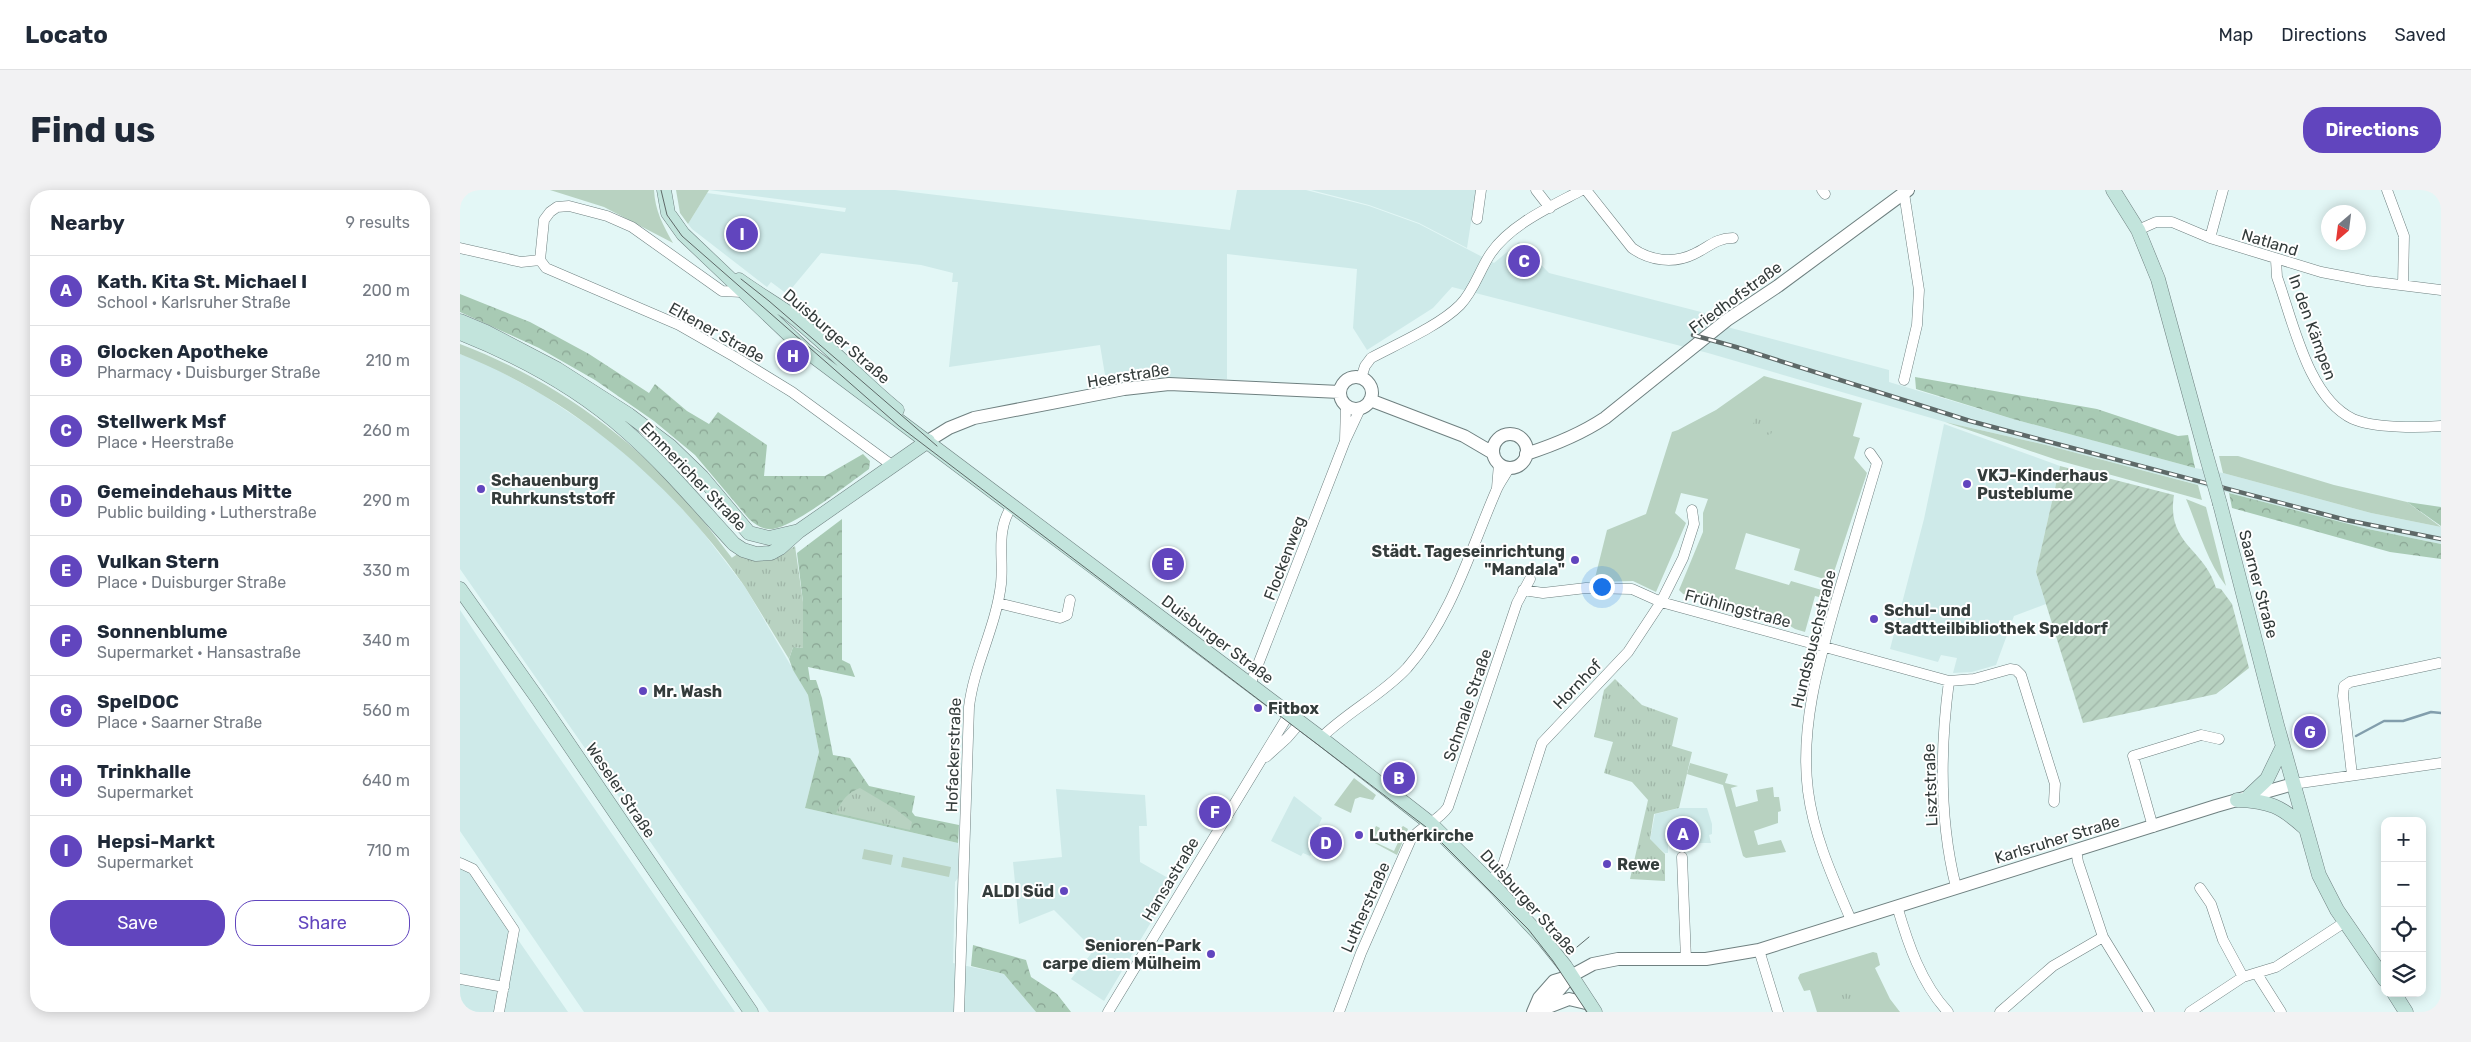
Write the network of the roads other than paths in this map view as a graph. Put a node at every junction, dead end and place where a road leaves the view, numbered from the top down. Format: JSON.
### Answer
{"nodes":[{"id":1,"x":664,"y":190,"type":"edge"},
{"id":2,"x":1482,"y":190,"type":"edge"},
{"id":3,"x":1536,"y":190,"type":"edge"},
{"id":4,"x":1582,"y":190,"type":"edge"},
{"id":5,"x":1586,"y":190,"type":"edge"},
{"id":6,"x":2113,"y":190,"type":"edge"},
{"id":7,"x":2222,"y":190,"type":"edge"},
{"id":8,"x":2387,"y":190,"type":"edge"},
{"id":9,"x":1906,"y":192,"type":"edge"},
{"id":10,"x":1550,"y":208,"type":"junction"},
{"id":11,"x":1477,"y":219,"type":"dead end"},
{"id":12,"x":2138,"y":230,"type":"junction"},
{"id":13,"x":1733,"y":238,"type":"dead end"},
{"id":14,"x":2210,"y":238,"type":"junction"},
{"id":15,"x":460,"y":248,"type":"edge"},
{"id":16,"x":540,"y":260,"type":"junction"},
{"id":17,"x":2276,"y":260,"type":"junction"},
{"id":18,"x":717,"y":265,"type":"junction"},
{"id":19,"x":2403,"y":285,"type":"junction"},
{"id":20,"x":2441,"y":290,"type":"edge"},
{"id":21,"x":742,"y":292,"type":"junction"},
{"id":22,"x":460,"y":323,"type":"edge"},
{"id":23,"x":460,"y":333,"type":"edge"},
{"id":24,"x":1361,"y":378,"type":"junction"},
{"id":25,"x":1904,"y":380,"type":"dead end"},
{"id":26,"x":1340,"y":392,"type":"junction"},
{"id":27,"x":1370,"y":400,"type":"junction"},
{"id":28,"x":1346,"y":406,"type":"junction"},
{"id":29,"x":1360,"y":409,"type":"junction"},
{"id":30,"x":2441,"y":426,"type":"edge"},
{"id":31,"x":1464,"y":436,"type":"junction"},
{"id":32,"x":1498,"y":439,"type":"junction"},
{"id":33,"x":928,"y":440,"type":"junction"},
{"id":34,"x":1345,"y":441,"type":"junction"},
{"id":35,"x":1523,"y":441,"type":"junction"},
{"id":36,"x":1555,"y":443,"type":"junction"},
{"id":37,"x":1870,"y":453,"type":"dead end"},
{"id":38,"x":1526,"y":454,"type":"junction"},
{"id":39,"x":1500,"y":462,"type":"junction"},
{"id":40,"x":893,"y":466,"type":"junction"},
{"id":41,"x":1012,"y":506,"type":"junction"},
{"id":42,"x":1692,"y":510,"type":"dead end"},
{"id":43,"x":799,"y":530,"type":"junction"},
{"id":44,"x":1530,"y":579,"type":"dead end"},
{"id":45,"x":460,"y":589,"type":"edge"},
{"id":46,"x":1523,"y":590,"type":"junction"},
{"id":47,"x":1070,"y":600,"type":"dead end"},
{"id":48,"x":1661,"y":602,"type":"junction"},
{"id":49,"x":998,"y":603,"type":"junction"},
{"id":50,"x":1824,"y":647,"type":"junction"},
{"id":51,"x":2438,"y":663,"type":"dead end"},
{"id":52,"x":1949,"y":681,"type":"junction"},
{"id":53,"x":1250,"y":685,"type":"junction"},
{"id":54,"x":1289,"y":714,"type":"junction"},
{"id":55,"x":1300,"y":723,"type":"junction"},
{"id":56,"x":1321,"y":738,"type":"junction"},
{"id":57,"x":2219,"y":739,"type":"dead end"},
{"id":58,"x":2283,"y":746,"type":"junction"},
{"id":59,"x":1259,"y":762,"type":"junction"},
{"id":60,"x":2441,"y":763,"type":"edge"},
{"id":61,"x":2352,"y":775,"type":"junction"},
{"id":62,"x":2293,"y":784,"type":"junction"},
{"id":63,"x":2243,"y":798,"type":"junction"},
{"id":64,"x":2054,"y":802,"type":"dead end"},
{"id":65,"x":1430,"y":823,"type":"junction"},
{"id":66,"x":2153,"y":827,"type":"junction"},
{"id":67,"x":2305,"y":828,"type":"junction"},
{"id":68,"x":2076,"y":850,"type":"junction"},
{"id":69,"x":1682,"y":857,"type":"dead end"},
{"id":70,"x":460,"y":863,"type":"edge"},
{"id":71,"x":1490,"y":882,"type":"junction"},
{"id":72,"x":1956,"y":887,"type":"junction"},
{"id":73,"x":2200,"y":888,"type":"dead end"},
{"id":74,"x":1897,"y":906,"type":"junction"},
{"id":75,"x":1851,"y":920,"type":"junction"},
{"id":76,"x":2345,"y":922,"type":"junction"},
{"id":77,"x":2103,"y":938,"type":"junction"},
{"id":78,"x":1759,"y":950,"type":"junction"},
{"id":79,"x":1686,"y":960,"type":"junction"},
{"id":80,"x":2257,"y":974,"type":"junction"},
{"id":81,"x":2381,"y":974,"type":"edge"},
{"id":82,"x":1571,"y":976,"type":"junction"},
{"id":83,"x":2242,"y":977,"type":"junction"},
{"id":84,"x":460,"y":979,"type":"edge"},
{"id":85,"x":504,"y":987,"type":"junction"},
{"id":86,"x":2397,"y":997,"type":"edge"},
{"id":87,"x":1592,"y":1008,"type":"edge"},
{"id":88,"x":1538,"y":1011,"type":"edge"},
{"id":89,"x":499,"y":1012,"type":"edge"},
{"id":90,"x":751,"y":1012,"type":"edge"},
{"id":91,"x":960,"y":1012,"type":"edge"},
{"id":92,"x":1108,"y":1012,"type":"edge"},
{"id":93,"x":1339,"y":1012,"type":"edge"},
{"id":94,"x":1778,"y":1012,"type":"edge"},
{"id":95,"x":1948,"y":1012,"type":"edge"},
{"id":96,"x":2000,"y":1012,"type":"edge"},
{"id":97,"x":2149,"y":1012,"type":"edge"},
{"id":98,"x":2190,"y":1012,"type":"edge"},
{"id":99,"x":2281,"y":1012,"type":"edge"},
{"id":100,"x":2406,"y":1012,"type":"edge"}],
"edges":[{"from":1,"to":18,"type":"main road","name":"Duisburger Straße"},
{"from":2,"to":11,"type":"street"},
{"from":3,"to":10,"type":"street"},
{"from":4,"to":10,"type":"street"},
{"from":5,"to":13,"type":"street"},
{"from":6,"to":12,"type":"main road","name":"Saarner Straße"},
{"from":7,"to":14,"type":"street"},
{"from":8,"to":19,"type":"street"},
{"from":9,"to":25,"type":"street"},
{"from":9,"to":36,"type":"street","name":"Friedhofstraße"},
{"from":10,"to":24,"type":"street"},
{"from":12,"to":14,"type":"street","name":"Natland"},
{"from":12,"to":58,"type":"main road","name":"Saarner Straße","bridge":true},
{"from":14,"to":17,"type":"street","name":"Natland"},
{"from":15,"to":16,"type":"street"},
{"from":16,"to":21,"type":"street"},
{"from":16,"to":40,"type":"street","name":"Eltener Straße"},
{"from":17,"to":19,"type":"street","name":"Natland"},
{"from":17,"to":30,"type":"street","name":"In den Kämpen"},
{"from":18,"to":21,"type":"main road","name":"Duisburger Straße"},
{"from":18,"to":33,"type":"main road","name":"Duisburger Straße"},
{"from":19,"to":20,"type":"street","name":"Natland"},
{"from":21,"to":33,"type":"main road","name":"Duisburger Straße"},
{"from":22,"to":43,"type":"main road","name":"Emmericher Straße"},
{"from":23,"to":43,"type":"main road","name":"Emmericher Straße"},
{"from":24,"to":26,"type":"street"},
{"from":24,"to":27,"type":"street"},
{"from":26,"to":28,"type":"street"},
{"from":26,"to":33,"type":"street","name":"Heerstraße"},
{"from":27,"to":29,"type":"street"},
{"from":27,"to":31,"type":"street"},
{"from":28,"to":29,"type":"street"},
{"from":28,"to":34,"type":"street","name":"Flockenweg"},
{"from":29,"to":34,"type":"street","name":"Flockenweg"},
{"from":31,"to":32,"type":"street"},
{"from":31,"to":39,"type":"street"},
{"from":32,"to":35,"type":"street","name":"Friedhofstraße"},
{"from":32,"to":39,"type":"street","name":"Friedhofstraße"},
{"from":33,"to":40,"type":"main road","name":"Emmericher Straße"},
{"from":33,"to":41,"type":"main road","name":"Duisburger Straße"},
{"from":34,"to":53,"type":"street","name":"Flockenweg"},
{"from":35,"to":36,"type":"street","name":"Friedhofstraße"},
{"from":35,"to":38,"type":"street"},
{"from":36,"to":38,"type":"street","name":"Friedhofstraße"},
{"from":37,"to":50,"type":"street","name":"Hundsbuschstraße"},
{"from":38,"to":39,"type":"street","name":"Friedhofstraße"},
{"from":39,"to":56,"type":"street","name":"Friedhofstraße"},
{"from":40,"to":43,"type":"main road","name":"Emmericher Straße"},
{"from":41,"to":49,"type":"street","name":"Hofackerstraße"},
{"from":41,"to":53,"type":"main road","name":"Duisburger Straße"},
{"from":42,"to":48,"type":"street","name":"Hornhof"},
{"from":44,"to":46,"type":"street","name":"Schmale Straße"},
{"from":45,"to":90,"type":"main road","name":"Weseler Straße"},
{"from":46,"to":48,"type":"street"},
{"from":46,"to":65,"type":"street","name":"Schmale Straße"},
{"from":47,"to":49,"type":"street"},
{"from":48,"to":50,"type":"street","name":"Frühlingstraße"},
{"from":48,"to":71,"type":"street","name":"Hornhof"},
{"from":49,"to":91,"type":"street","name":"Hofackerstraße"},
{"from":50,"to":52,"type":"street","name":"Frühlingstraße"},
{"from":50,"to":75,"type":"street","name":"Hundsbuschstraße"},
{"from":51,"to":61,"type":"street"},
{"from":52,"to":64,"type":"street","name":"Frühlingstraße"},
{"from":52,"to":72,"type":"street","name":"Lisztstraße"},
{"from":53,"to":54,"type":"main road","name":"Duisburger Straße"},
{"from":54,"to":55,"type":"main road","name":"Duisburger Straße"},
{"from":54,"to":59,"type":"street","name":"Hansastraße"},
{"from":55,"to":56,"type":"main road","name":"Duisburger Straße"},
{"from":55,"to":59,"type":"street","name":"Hansastraße"},
{"from":56,"to":65,"type":"main road","name":"Duisburger Straße"},
{"from":57,"to":66,"type":"street"},
{"from":58,"to":62,"type":"main road","name":"Saarner Straße"},
{"from":58,"to":63,"type":"main road"},
{"from":59,"to":92,"type":"street","name":"Hansastraße"},
{"from":60,"to":61,"type":"street","name":"Karlsruher Straße"},
{"from":61,"to":62,"type":"street","name":"Karlsruher Straße"},
{"from":62,"to":63,"type":"street","name":"Karlsruher Straße"},
{"from":62,"to":67,"type":"main road","name":"Saarner Straße"},
{"from":63,"to":66,"type":"street","name":"Karlsruher Straße"},
{"from":63,"to":67,"type":"main road"},
{"from":65,"to":71,"type":"main road","name":"Duisburger Straße"},
{"from":65,"to":93,"type":"street","name":"Lutherstraße"},
{"from":66,"to":68,"type":"street","name":"Karlsruher Straße"},
{"from":67,"to":76,"type":"main road","name":"Saarner Straße"},
{"from":68,"to":72,"type":"street","name":"Karlsruher Straße"},
{"from":68,"to":77,"type":"street"},
{"from":69,"to":79,"type":"street"},
{"from":70,"to":85,"type":"street"},
{"from":71,"to":82,"type":"main road","name":"Duisburger Straße"},
{"from":72,"to":74,"type":"street","name":"Karlsruher Straße"},
{"from":73,"to":83,"type":"street"},
{"from":74,"to":75,"type":"street","name":"Karlsruher Straße"},
{"from":74,"to":95,"type":"street"},
{"from":75,"to":78,"type":"street","name":"Karlsruher Straße"},
{"from":76,"to":80,"type":"street"},
{"from":76,"to":81,"type":"main road","name":"Saarner Straße"},
{"from":77,"to":96,"type":"street"},
{"from":77,"to":97,"type":"street"},
{"from":78,"to":79,"type":"street","name":"Karlsruher Straße"},
{"from":78,"to":94,"type":"street"},
{"from":79,"to":82,"type":"street","name":"Karlsruher Straße"},
{"from":80,"to":83,"type":"street"},
{"from":80,"to":99,"type":"street"},
{"from":82,"to":87,"type":"main road","name":"Duisburger Straße"},
{"from":82,"to":88,"type":"street","name":"Karlsruher Straße"},
{"from":83,"to":98,"type":"street"},
{"from":84,"to":85,"type":"street"},
{"from":85,"to":89,"type":"street"},
{"from":86,"to":100,"type":"main road"},
{"from":87,"to":88,"type":"street"}]}
